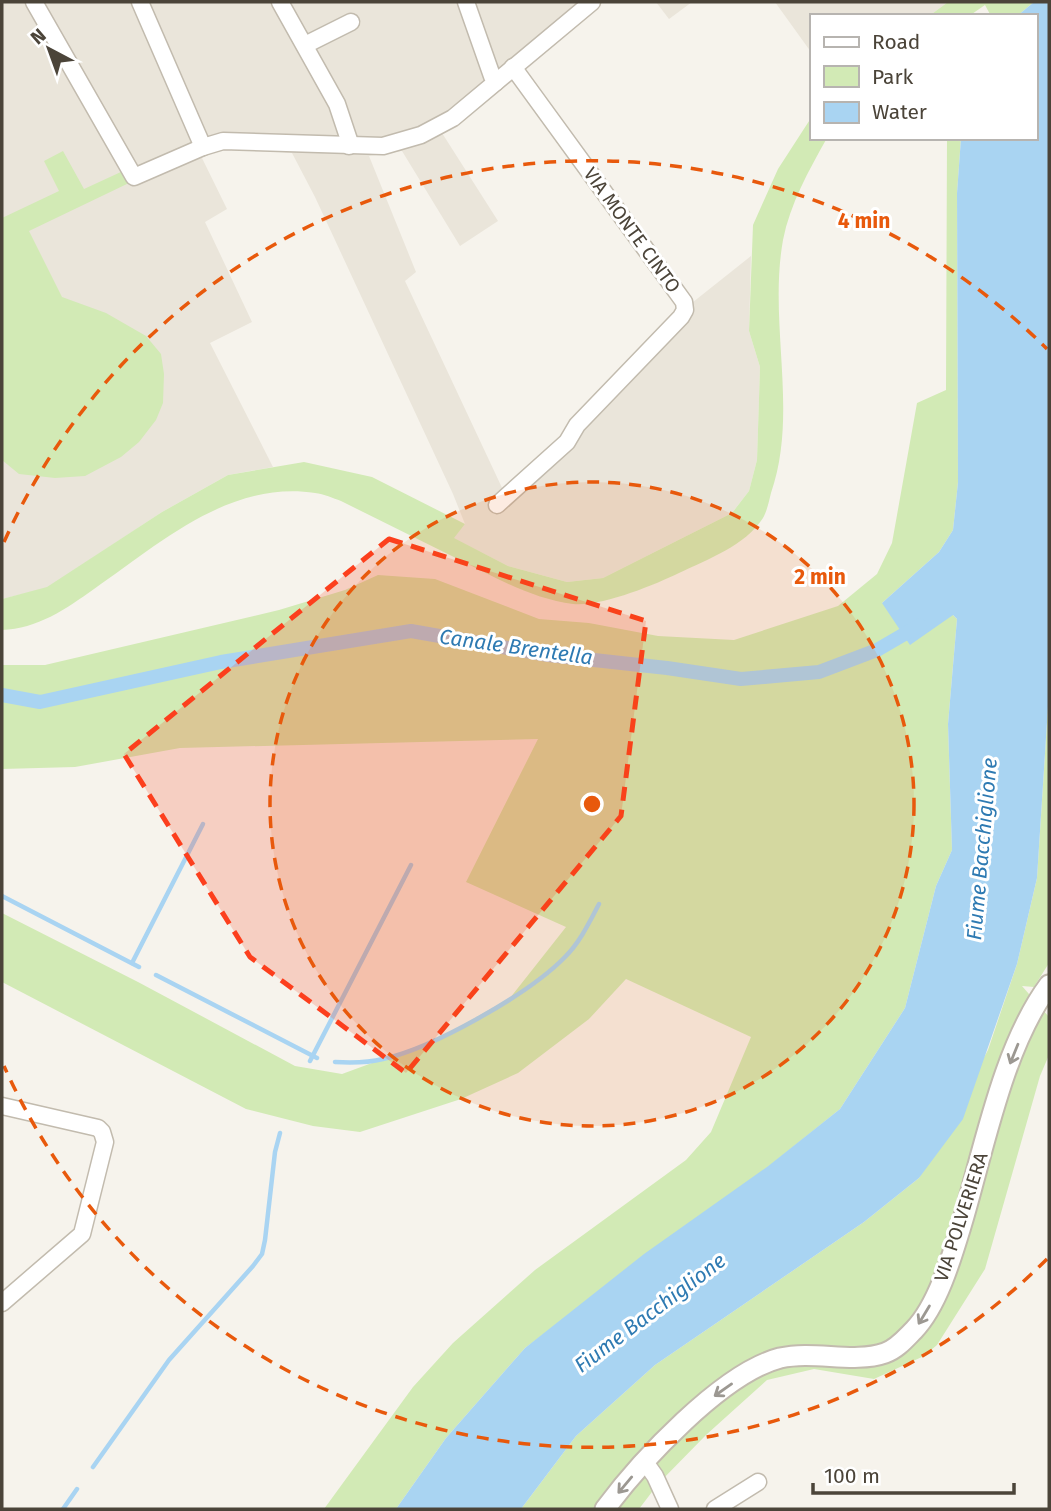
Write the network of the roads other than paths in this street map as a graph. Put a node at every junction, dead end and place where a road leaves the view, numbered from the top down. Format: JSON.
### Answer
{"nodes":[{"id":1,"x":34,"y":2,"type":"edge"},
{"id":2,"x":140,"y":2,"type":"edge"},
{"id":3,"x":280,"y":2,"type":"edge"},
{"id":4,"x":466,"y":2,"type":"edge"},
{"id":5,"x":592,"y":2,"type":"edge"},
{"id":6,"x":351,"y":22,"type":"dead end"},
{"id":7,"x":305,"y":45,"type":"junction"},
{"id":8,"x":513,"y":67,"type":"junction"},
{"id":9,"x":496,"y":82,"type":"junction"},
{"id":10,"x":349,"y":146,"type":"junction"},
{"id":11,"x":203,"y":147,"type":"junction"},
{"id":12,"x":497,"y":505,"type":"dead end"},
{"id":13,"x":1049,"y":985,"type":"edge"},
{"id":14,"x":2,"y":1106,"type":"edge"},
{"id":15,"x":2,"y":1303,"type":"edge"},
{"id":16,"x":645,"y":1462,"type":"junction"},
{"id":17,"x":758,"y":1482,"type":"dead end"},
{"id":18,"x":605,"y":1509,"type":"edge"},
{"id":19,"x":670,"y":1509,"type":"edge"},
{"id":20,"x":715,"y":1509,"type":"edge"}],
"edges":[{"from":1,"to":11,"type":"street"},
{"from":2,"to":11,"type":"street"},
{"from":3,"to":7,"type":"street"},
{"from":4,"to":9,"type":"street"},
{"from":5,"to":8,"type":"street"},
{"from":6,"to":7,"type":"street"},
{"from":7,"to":10,"type":"street"},
{"from":8,"to":9,"type":"street"},
{"from":8,"to":12,"type":"street","name":"VIA MONTE CINTO"},
{"from":9,"to":10,"type":"street"},
{"from":10,"to":11,"type":"street"},
{"from":13,"to":16,"type":"street","name":"VIA POLVERIERA","one_way":true},
{"from":14,"to":15,"type":"street"},
{"from":16,"to":18,"type":"street","name":"VIA POLVERIERA","one_way":true},
{"from":16,"to":19,"type":"street"},
{"from":17,"to":20,"type":"street"}]}
